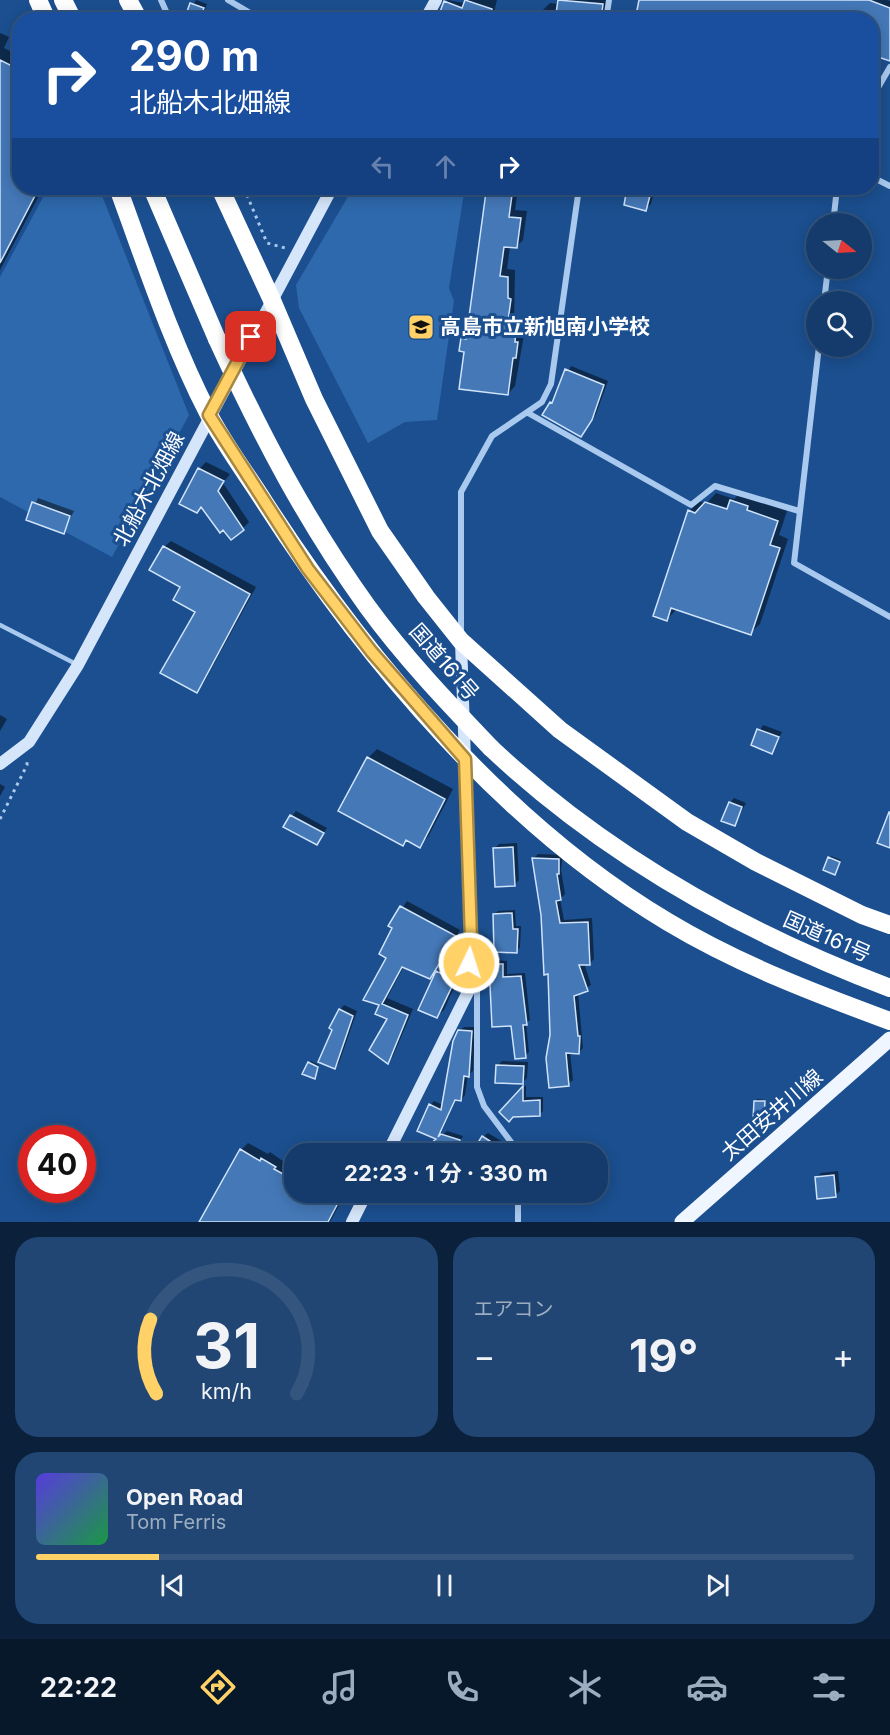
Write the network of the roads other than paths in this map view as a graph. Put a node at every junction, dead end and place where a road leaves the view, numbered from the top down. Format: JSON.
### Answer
{"nodes":[{"id":1,"x":228,"y":0,"type":"edge"},
{"id":2,"x":248,"y":12,"type":"edge"},
{"id":3,"x":890,"y":67,"type":"edge"},
{"id":4,"x":879,"y":86,"type":"edge"},
{"id":5,"x":121,"y":195,"type":"edge"},
{"id":6,"x":155,"y":195,"type":"edge"},
{"id":7,"x":223,"y":195,"type":"edge"},
{"id":8,"x":328,"y":195,"type":"edge"},
{"id":9,"x":578,"y":195,"type":"edge"},
{"id":10,"x":836,"y":195,"type":"edge"},
{"id":11,"x":834,"y":213,"type":"edge"},
{"id":12,"x":271,"y":298,"type":"junction"},
{"id":13,"x":818,"y":357,"type":"edge"},
{"id":14,"x":528,"y":413,"type":"junction"},
{"id":15,"x":209,"y":415,"type":"junction"},
{"id":16,"x":799,"y":511,"type":"junction"},
{"id":17,"x":890,"y":617,"type":"edge"},
{"id":18,"x":0,"y":625,"type":"edge"},
{"id":19,"x":461,"y":641,"type":"junction"},
{"id":20,"x":78,"y":665,"type":"junction"},
{"id":21,"x":465,"y":759,"type":"junction"},
{"id":22,"x":0,"y":764,"type":"edge"},
{"id":23,"x":890,"y":925,"type":"edge"},
{"id":24,"x":477,"y":966,"type":"junction"},
{"id":25,"x":890,"y":988,"type":"edge"},
{"id":26,"x":890,"y":1020,"type":"edge"},
{"id":27,"x":890,"y":1039,"type":"edge"},
{"id":28,"x":392,"y":1143,"type":"edge"},
{"id":29,"x":512,"y":1143,"type":"edge"},
{"id":30,"x":362,"y":1203,"type":"edge"},
{"id":31,"x":518,"y":1203,"type":"edge"},
{"id":32,"x":352,"y":1222,"type":"edge"},
{"id":33,"x":518,"y":1222,"type":"edge"},
{"id":34,"x":681,"y":1222,"type":"edge"}],
"edges":[{"from":1,"to":2,"type":"street"},
{"from":3,"to":4,"type":"street"},
{"from":5,"to":15,"type":"highway"},
{"from":6,"to":25,"type":"highway","name":"国道161号","bridge":true},
{"from":7,"to":12,"type":"highway"},
{"from":8,"to":12,"type":"main road","name":"北船木北畑線"},
{"from":9,"to":14,"type":"street"},
{"from":10,"to":11,"type":"street"},
{"from":12,"to":15,"type":"main road","name":"北船木北畑線"},
{"from":12,"to":19,"type":"highway"},
{"from":13,"to":16,"type":"street"},
{"from":14,"to":16,"type":"street"},
{"from":14,"to":19,"type":"street"},
{"from":15,"to":20,"type":"main road","name":"北船木北畑線"},
{"from":15,"to":21,"type":"highway"},
{"from":16,"to":17,"type":"street"},
{"from":18,"to":20,"type":"lane"},
{"from":19,"to":21,"type":"main road"},
{"from":19,"to":23,"type":"highway"},
{"from":20,"to":22,"type":"main road","name":"北船木北畑線"},
{"from":21,"to":24,"type":"main road"},
{"from":21,"to":26,"type":"highway"},
{"from":24,"to":28,"type":"main road"},
{"from":24,"to":29,"type":"street"},
{"from":27,"to":34,"type":"main road","name":"太田安井川線"},
{"from":30,"to":32,"type":"main road"},
{"from":31,"to":33,"type":"street"}]}
